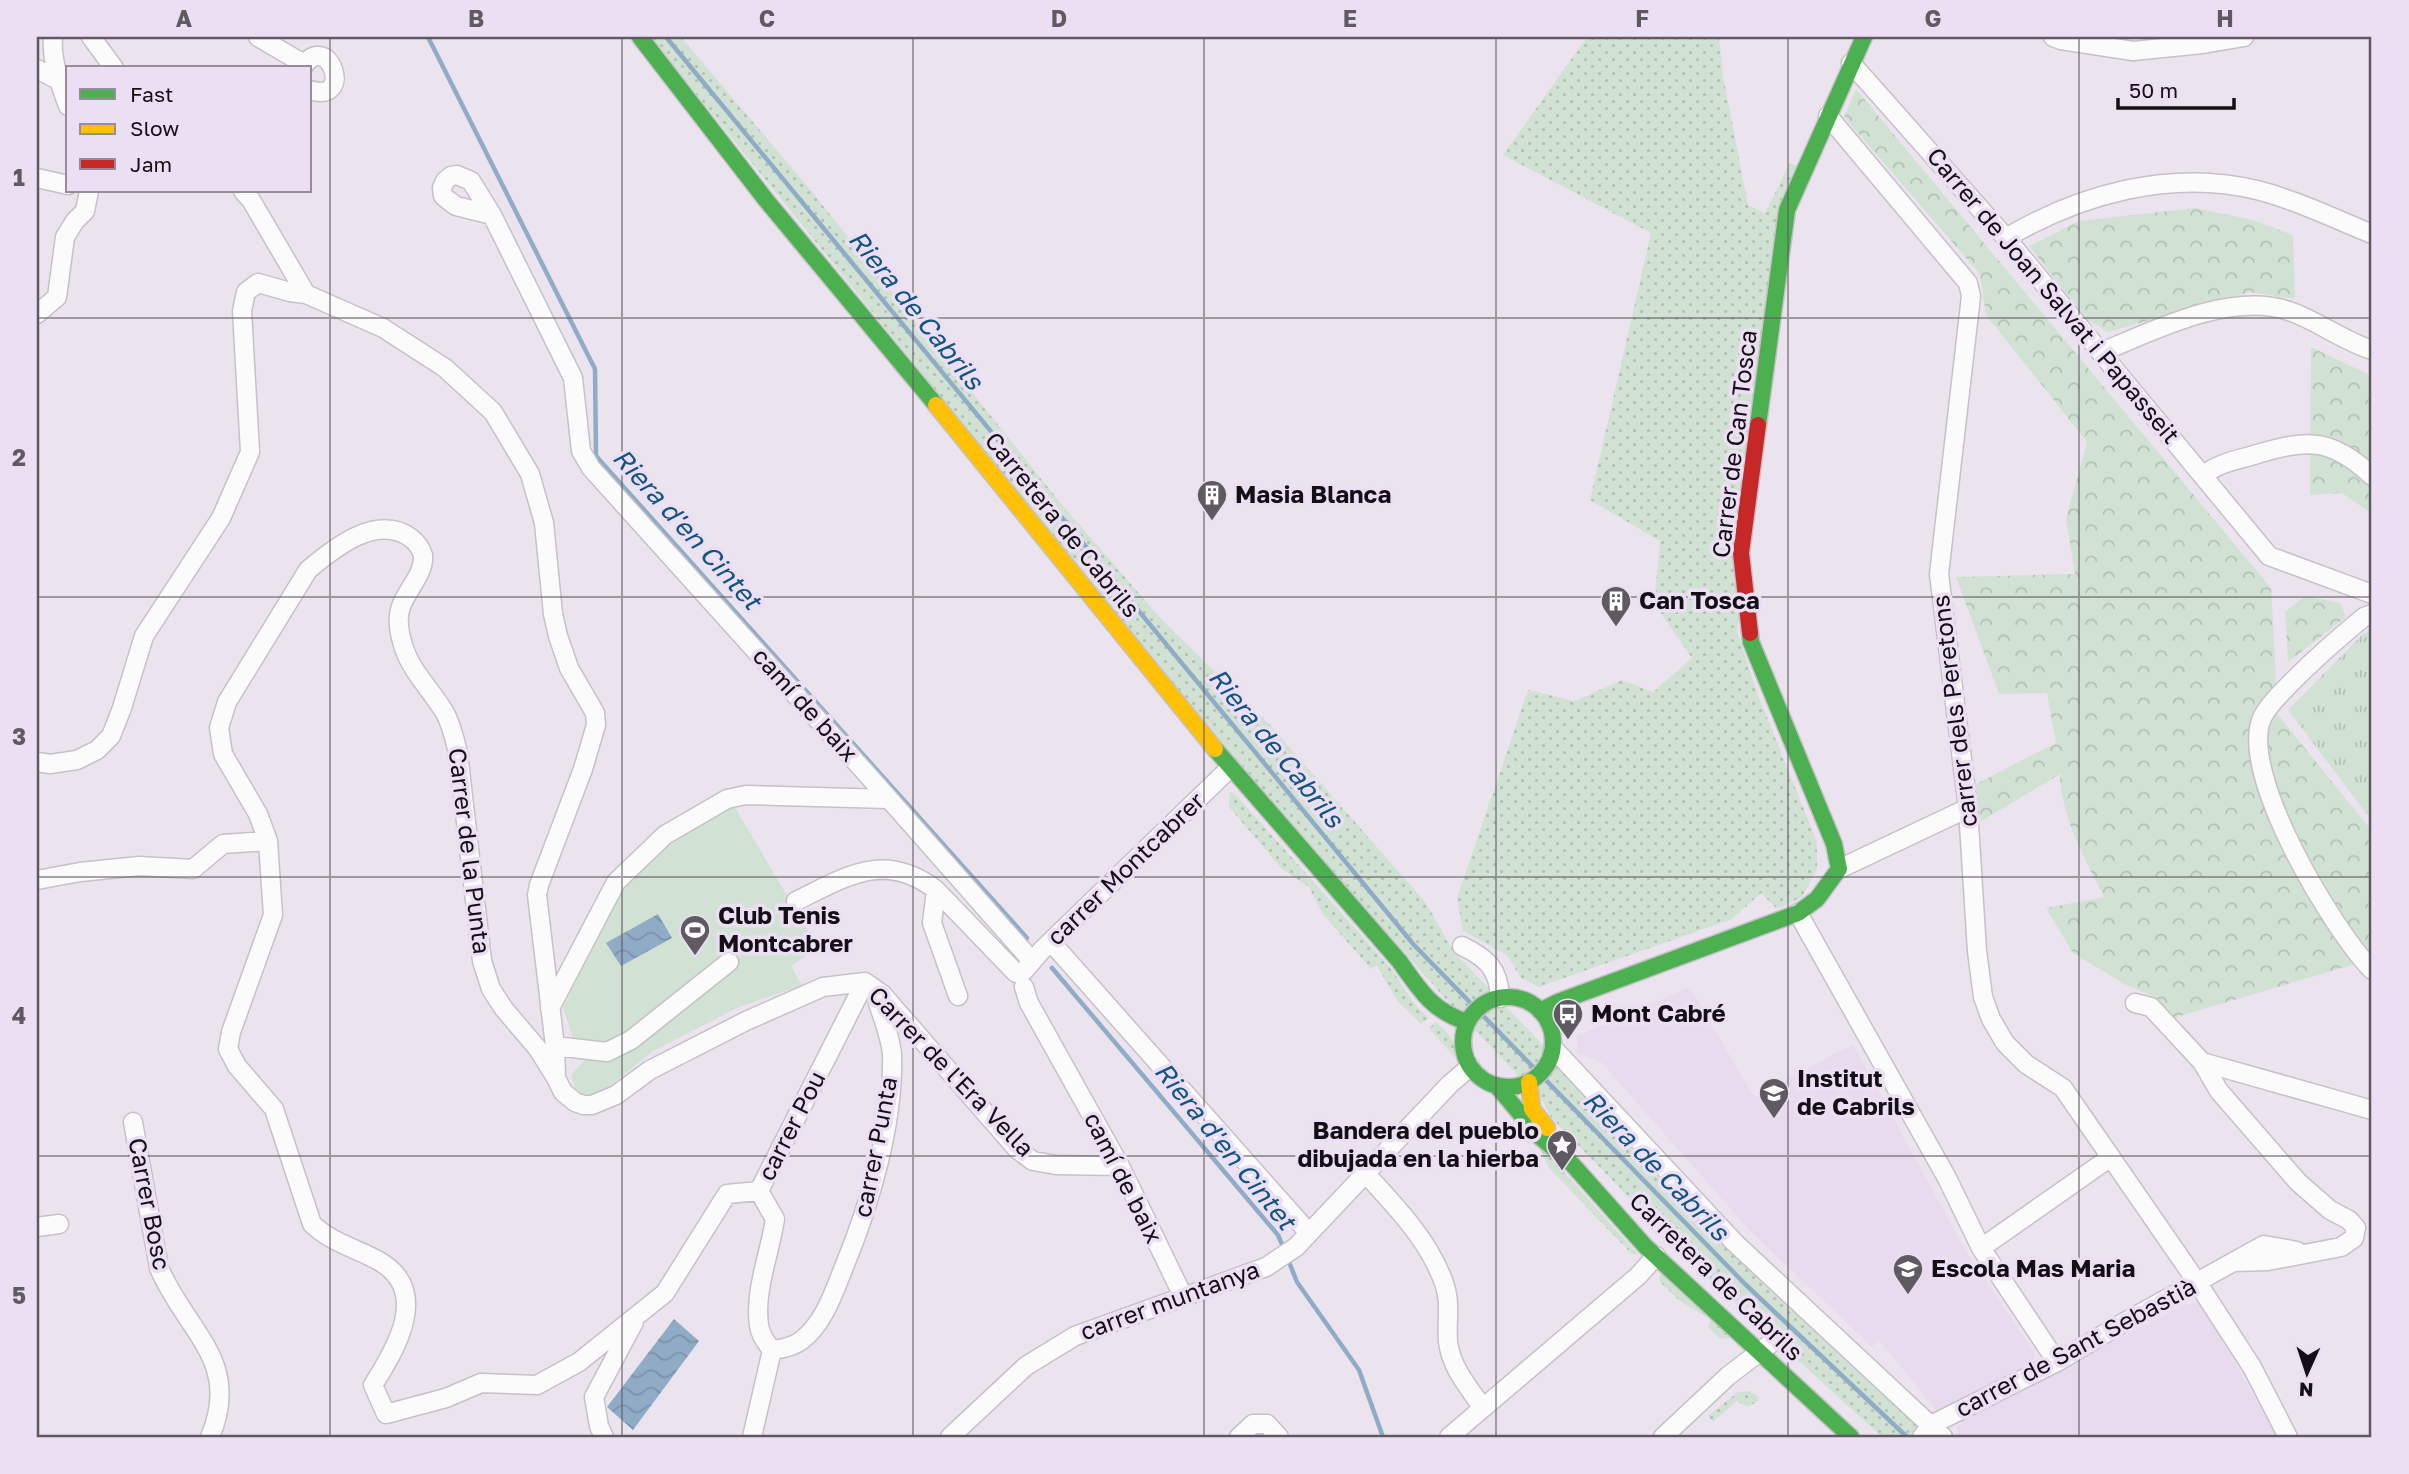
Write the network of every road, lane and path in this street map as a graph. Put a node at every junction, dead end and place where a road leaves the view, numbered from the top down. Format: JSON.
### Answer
{"nodes":[{"id":1,"x":53,"y":37,"type":"edge"},
{"id":2,"x":91,"y":37,"type":"edge"},
{"id":3,"x":258,"y":37,"type":"edge"},
{"id":4,"x":640,"y":37,"type":"edge"},
{"id":5,"x":1864,"y":37,"type":"edge"},
{"id":6,"x":2053,"y":37,"type":"edge"},
{"id":7,"x":2244,"y":37,"type":"edge"},
{"id":8,"x":1851,"y":64,"type":"junction"},
{"id":9,"x":113,"y":66,"type":"edge"},
{"id":10,"x":303,"y":66,"type":"edge"},
{"id":11,"x":37,"y":69,"type":"edge"},
{"id":12,"x":58,"y":80,"type":"junction"},
{"id":13,"x":312,"y":90,"type":"edge"},
{"id":14,"x":66,"y":101,"type":"edge"},
{"id":15,"x":1828,"y":116,"type":"junction"},
{"id":16,"x":37,"y":178,"type":"edge"},
{"id":17,"x":66,"y":185,"type":"edge"},
{"id":18,"x":89,"y":192,"type":"edge"},
{"id":19,"x":244,"y":192,"type":"edge"},
{"id":20,"x":492,"y":215,"type":"dead end"},
{"id":21,"x":2372,"y":234,"type":"edge"},
{"id":22,"x":2006,"y":238,"type":"junction"},
{"id":23,"x":306,"y":294,"type":"junction"},
{"id":24,"x":37,"y":314,"type":"edge"},
{"id":25,"x":2372,"y":350,"type":"edge"},
{"id":26,"x":2102,"y":352,"type":"junction"},
{"id":27,"x":2204,"y":475,"type":"junction"},
{"id":28,"x":2372,"y":476,"type":"edge"},
{"id":29,"x":2372,"y":594,"type":"edge"},
{"id":30,"x":2372,"y":614,"type":"edge"},
{"id":31,"x":37,"y":762,"type":"edge"},
{"id":32,"x":1230,"y":768,"type":"junction"},
{"id":33,"x":888,"y":799,"type":"junction"},
{"id":34,"x":1968,"y":808,"type":"junction"},
{"id":35,"x":268,"y":841,"type":"junction"},
{"id":36,"x":1839,"y":869,"type":"junction"},
{"id":37,"x":37,"y":880,"type":"edge"},
{"id":38,"x":936,"y":890,"type":"junction"},
{"id":39,"x":796,"y":901,"type":"dead end"},
{"id":40,"x":1798,"y":913,"type":"junction"},
{"id":41,"x":1051,"y":942,"type":"junction"},
{"id":42,"x":1462,"y":946,"type":"dead end"},
{"id":43,"x":544,"y":956,"type":"junction"},
{"id":44,"x":577,"y":956,"type":"junction"},
{"id":45,"x":729,"y":962,"type":"dead end"},
{"id":46,"x":2372,"y":970,"type":"edge"},
{"id":47,"x":1024,"y":973,"type":"junction"},
{"id":48,"x":865,"y":982,"type":"junction"},
{"id":49,"x":882,"y":994,"type":"junction"},
{"id":50,"x":958,"y":996,"type":"dead end"},
{"id":51,"x":1500,"y":998,"type":"junction"},
{"id":52,"x":2135,"y":1003,"type":"dead end"},
{"id":53,"x":550,"y":1008,"type":"junction"},
{"id":54,"x":1540,"y":1011,"type":"junction"},
{"id":55,"x":1467,"y":1022,"type":"junction"},
{"id":56,"x":555,"y":1046,"type":"junction"},
{"id":57,"x":1553,"y":1048,"type":"junction"},
{"id":58,"x":2202,"y":1062,"type":"junction"},
{"id":59,"x":1470,"y":1067,"type":"junction"},
{"id":60,"x":1529,"y":1082,"type":"junction"},
{"id":61,"x":559,"y":1085,"type":"junction"},
{"id":62,"x":1496,"y":1085,"type":"junction"},
{"id":63,"x":2372,"y":1110,"type":"edge"},
{"id":64,"x":133,"y":1122,"type":"dead end"},
{"id":65,"x":2111,"y":1157,"type":"junction"},
{"id":66,"x":1120,"y":1166,"type":"junction"},
{"id":67,"x":1366,"y":1174,"type":"junction"},
{"id":68,"x":759,"y":1191,"type":"junction"},
{"id":69,"x":59,"y":1224,"type":"dead end"},
{"id":70,"x":37,"y":1227,"type":"edge"},
{"id":71,"x":1309,"y":1233,"type":"junction"},
{"id":72,"x":1981,"y":1248,"type":"junction"},
{"id":73,"x":1656,"y":1256,"type":"junction"},
{"id":74,"x":2197,"y":1282,"type":"junction"},
{"id":75,"x":1182,"y":1296,"type":"junction"},
{"id":76,"x":637,"y":1316,"type":"junction"},
{"id":77,"x":1765,"y":1348,"type":"junction"},
{"id":78,"x":772,"y":1350,"type":"junction"},
{"id":79,"x":2057,"y":1362,"type":"junction"},
{"id":80,"x":1483,"y":1408,"type":"junction"},
{"id":81,"x":1930,"y":1433,"type":"edge"},
{"id":82,"x":210,"y":1437,"type":"edge"},
{"id":83,"x":604,"y":1437,"type":"edge"},
{"id":84,"x":752,"y":1437,"type":"edge"},
{"id":85,"x":950,"y":1437,"type":"edge"},
{"id":86,"x":1239,"y":1437,"type":"edge"},
{"id":87,"x":1279,"y":1437,"type":"edge"},
{"id":88,"x":1449,"y":1437,"type":"edge"},
{"id":89,"x":1663,"y":1437,"type":"edge"},
{"id":90,"x":1851,"y":1437,"type":"edge"},
{"id":91,"x":1871,"y":1437,"type":"edge"},
{"id":92,"x":2288,"y":1437,"type":"edge"}],
"edges":[{"from":1,"to":12,"type":"street"},
{"from":2,"to":9,"type":"street"},
{"from":3,"to":10,"type":"street"},
{"from":4,"to":32,"type":"street","name":"Carretera de Cabrils"},
{"from":5,"to":8,"type":"street"},
{"from":6,"to":7,"type":"street"},
{"from":8,"to":15,"type":"street","name":"Carrer de Can Tosca"},
{"from":8,"to":22,"type":"street","name":"Carrer de Joan Salvat i Papasseit"},
{"from":10,"to":13,"type":"street"},
{"from":11,"to":12,"type":"street"},
{"from":12,"to":14,"type":"street"},
{"from":15,"to":34,"type":"street","name":"carrer dels Peretons"},
{"from":15,"to":36,"type":"street","name":"Carrer de Can Tosca"},
{"from":16,"to":17,"type":"street"},
{"from":18,"to":24,"type":"street"},
{"from":19,"to":23,"type":"street"},
{"from":20,"to":33,"type":"street","name":"camí de baix"},
{"from":21,"to":22,"type":"street"},
{"from":22,"to":26,"type":"street","name":"Carrer de Joan Salvat i Papasseit"},
{"from":23,"to":31,"type":"street"},
{"from":23,"to":43,"type":"street"},
{"from":25,"to":26,"type":"street"},
{"from":26,"to":27,"type":"street","name":"Carrer de Joan Salvat i Papasseit"},
{"from":27,"to":28,"type":"street"},
{"from":27,"to":29,"type":"street","name":"Carrer de Joan Salvat i Papasseit"},
{"from":30,"to":46,"type":"street"},
{"from":32,"to":41,"type":"street","name":"carrer Montcabrer"},
{"from":32,"to":55,"type":"street","name":"Carretera de Cabrils"},
{"from":33,"to":44,"type":"street"},
{"from":33,"to":47,"type":"street","name":"camí de baix"},
{"from":34,"to":36,"type":"street"},
{"from":34,"to":65,"type":"street","name":"carrer dels Peretons"},
{"from":35,"to":37,"type":"street"},
{"from":35,"to":61,"type":"street","name":"Carrer de la Punta"},
{"from":35,"to":76,"type":"street","name":"Carrer de la Punta"},
{"from":36,"to":40,"type":"street"},
{"from":38,"to":39,"type":"street"},
{"from":38,"to":47,"type":"street"},
{"from":38,"to":50,"type":"street"},
{"from":40,"to":54,"type":"street"},
{"from":40,"to":72,"type":"street"},
{"from":41,"to":47,"type":"street","name":"carrer Montcabrer"},
{"from":41,"to":71,"type":"street"},
{"from":42,"to":51,"type":"street"},
{"from":43,"to":44,"type":"street"},
{"from":43,"to":53,"type":"street"},
{"from":44,"to":53,"type":"street"},
{"from":45,"to":56,"type":"street"},
{"from":47,"to":66,"type":"street","name":"camí de baix"},
{"from":48,"to":49,"type":"street","name":"Carrer de l'Era Vella"},
{"from":48,"to":61,"type":"street","name":"Carrer de l'Era Vella"},
{"from":48,"to":68,"type":"street","name":"carrer Pou"},
{"from":49,"to":66,"type":"street","name":"Carrer de l'Era Vella"},
{"from":49,"to":78,"type":"street","name":"carrer Punta"},
{"from":51,"to":54,"type":"street"},
{"from":51,"to":55,"type":"street"},
{"from":52,"to":58,"type":"street","name":"carrer de Sant Sebastià"},
{"from":53,"to":56,"type":"street"},
{"from":54,"to":57,"type":"street"},
{"from":55,"to":59,"type":"street"},
{"from":56,"to":61,"type":"street"},
{"from":57,"to":60,"type":"street"},
{"from":57,"to":81,"type":"street"},
{"from":58,"to":63,"type":"street"},
{"from":58,"to":74,"type":"street","name":"carrer de Sant Sebastià"},
{"from":59,"to":62,"type":"street"},
{"from":59,"to":67,"type":"street","name":"carrer muntanya"},
{"from":60,"to":62,"type":"street"},
{"from":60,"to":77,"type":"street","name":"Carretera de Cabrils"},
{"from":62,"to":73,"type":"street","name":"Carretera de Cabrils"},
{"from":64,"to":82,"type":"street","name":"Carrer Bosc"},
{"from":65,"to":72,"type":"street"},
{"from":65,"to":74,"type":"street","name":"carrer dels Peretons"},
{"from":66,"to":75,"type":"street","name":"camí de baix"},
{"from":67,"to":71,"type":"street","name":"carrer muntanya"},
{"from":67,"to":80,"type":"street"},
{"from":68,"to":76,"type":"street","name":"Carrer de la Punta"},
{"from":68,"to":78,"type":"street","name":"carrer Pou"},
{"from":69,"to":70,"type":"street"},
{"from":71,"to":75,"type":"street","name":"carrer muntanya"},
{"from":72,"to":79,"type":"street"},
{"from":73,"to":77,"type":"street","name":"Carretera de Cabrils"},
{"from":73,"to":80,"type":"street"},
{"from":74,"to":79,"type":"street","name":"carrer de Sant Sebastià"},
{"from":74,"to":92,"type":"street","name":"carrer dels Peretons"},
{"from":75,"to":85,"type":"street","name":"carrer muntanya"},
{"from":76,"to":83,"type":"street"},
{"from":77,"to":89,"type":"street"},
{"from":77,"to":90,"type":"street","name":"Carretera de Cabrils"},
{"from":77,"to":91,"type":"street","name":"Carretera de Cabrils"},
{"from":78,"to":84,"type":"street"},
{"from":79,"to":81,"type":"street","name":"carrer de Sant Sebastià"},
{"from":80,"to":88,"type":"street"},
{"from":86,"to":87,"type":"street"}]}
